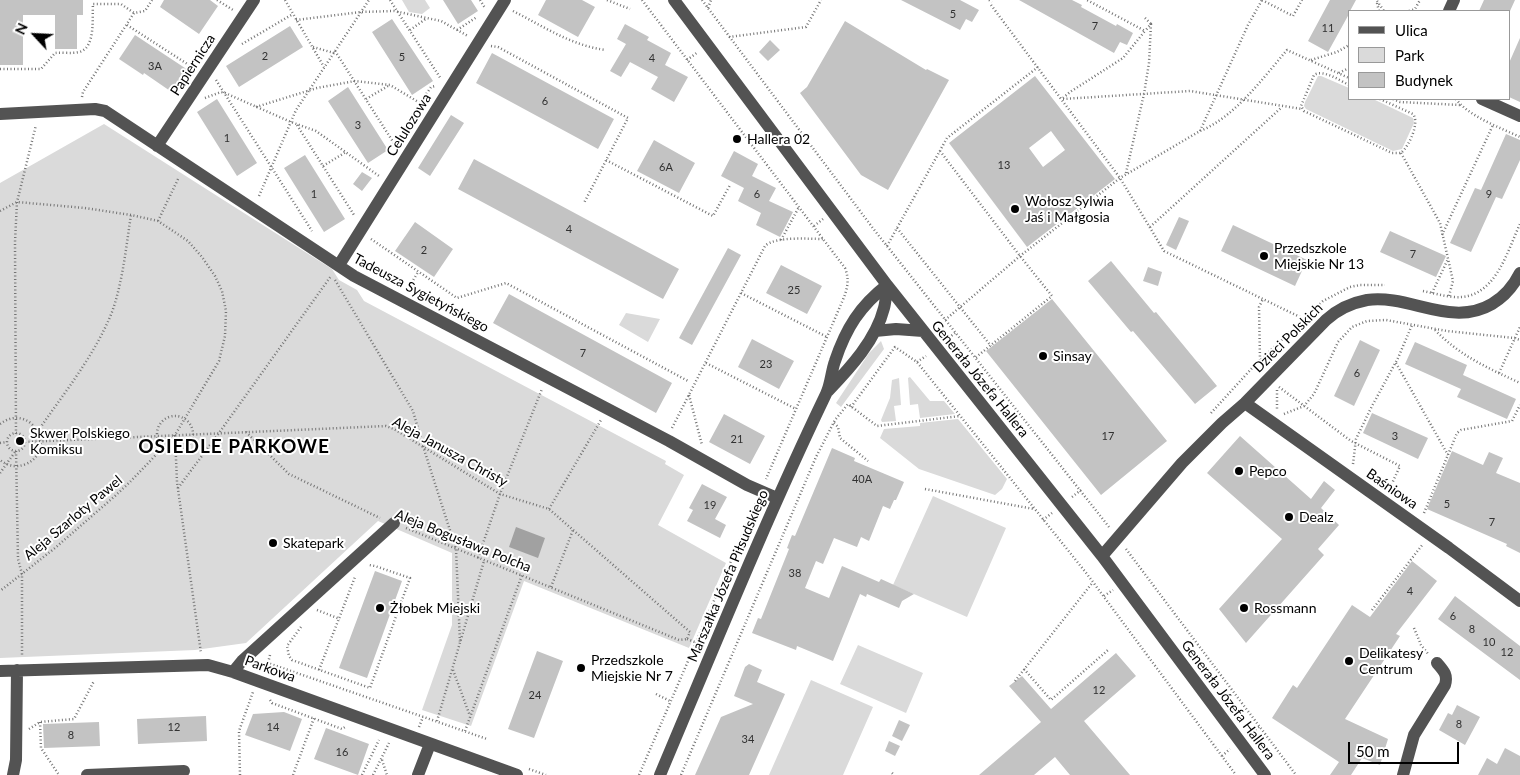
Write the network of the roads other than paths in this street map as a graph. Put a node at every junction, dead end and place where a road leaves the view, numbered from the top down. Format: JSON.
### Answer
{"nodes":[{"id":1,"x":254,"y":0,"type":"edge"},
{"id":2,"x":674,"y":0,"type":"edge"},
{"id":3,"x":506,"y":4,"type":"edge"},
{"id":4,"x":1484,"y":100,"type":"edge"},
{"id":5,"x":0,"y":114,"type":"edge"},
{"id":6,"x":1520,"y":116,"type":"edge"},
{"id":7,"x":157,"y":146,"type":"junction"},
{"id":8,"x":335,"y":270,"type":"junction"},
{"id":9,"x":1520,"y":273,"type":"edge"},
{"id":10,"x":887,"y":285,"type":"junction"},
{"id":11,"x":875,"y":331,"type":"junction"},
{"id":12,"x":923,"y":331,"type":"junction"},
{"id":13,"x":828,"y":391,"type":"junction"},
{"id":14,"x":1245,"y":403,"type":"junction"},
{"id":15,"x":777,"y":498,"type":"junction"},
{"id":16,"x":394,"y":523,"type":"road end"},
{"id":17,"x":1102,"y":556,"type":"junction"},
{"id":18,"x":1520,"y":601,"type":"edge"},
{"id":19,"x":1437,"y":664,"type":"road end"},
{"id":20,"x":20,"y":665,"type":"junction"},
{"id":21,"x":0,"y":671,"type":"edge"},
{"id":22,"x":233,"y":672,"type":"junction"},
{"id":23,"x":430,"y":744,"type":"junction"},
{"id":24,"x":184,"y":771,"type":"dead end"},
{"id":25,"x":13,"y":775,"type":"edge"},
{"id":26,"x":87,"y":775,"type":"edge"},
{"id":27,"x":418,"y":775,"type":"edge"},
{"id":28,"x":517,"y":775,"type":"edge"},
{"id":29,"x":660,"y":775,"type":"edge"},
{"id":30,"x":1265,"y":775,"type":"edge"},
{"id":31,"x":1403,"y":775,"type":"edge"}],
"edges":[{"from":1,"to":7,"type":"street","name":"Papiernicza"},
{"from":2,"to":10,"type":"street","name":"Generała Józefa Hallera"},
{"from":3,"to":8,"type":"street","name":"Celulozowa"},
{"from":4,"to":6,"type":"street"},
{"from":5,"to":7,"type":"street","name":"Tadeusza Sygietyńskiego"},
{"from":7,"to":8,"type":"street","name":"Tadeusza Sygietyńskiego"},
{"from":8,"to":15,"type":"street","name":"Tadeusza Sygietyńskiego"},
{"from":9,"to":14,"type":"street","name":"Dzieci Polskich"},
{"from":10,"to":11,"type":"street","name":"Marszałka Józefa Piłsudskiego"},
{"from":10,"to":12,"type":"street","name":"Generała Józefa Hallera"},
{"from":10,"to":13,"type":"street","name":"Marszałka Józefa Piłsudskiego"},
{"from":11,"to":12,"type":"street"},
{"from":11,"to":13,"type":"street","name":"Marszałka Józefa Piłsudskiego"},
{"from":12,"to":17,"type":"street","name":"Generała Józefa Hallera"},
{"from":13,"to":15,"type":"street","name":"Marszałka Józefa Piłsudskiego"},
{"from":14,"to":17,"type":"street","name":"Dzieci Polskich"},
{"from":14,"to":18,"type":"street","name":"Baśniowa"},
{"from":15,"to":29,"type":"street","name":"Marszałka Józefa Piłsudskiego"},
{"from":16,"to":22,"type":"street"},
{"from":17,"to":30,"type":"street","name":"Generała Józefa Hallera"},
{"from":19,"to":31,"type":"street"},
{"from":20,"to":21,"type":"street","name":"Parkowa"},
{"from":20,"to":22,"type":"street","name":"Parkowa"},
{"from":20,"to":25,"type":"street"},
{"from":22,"to":23,"type":"street","name":"Parkowa"},
{"from":23,"to":27,"type":"street"},
{"from":23,"to":28,"type":"street","name":"Parkowa"},
{"from":24,"to":26,"type":"street"}]}
